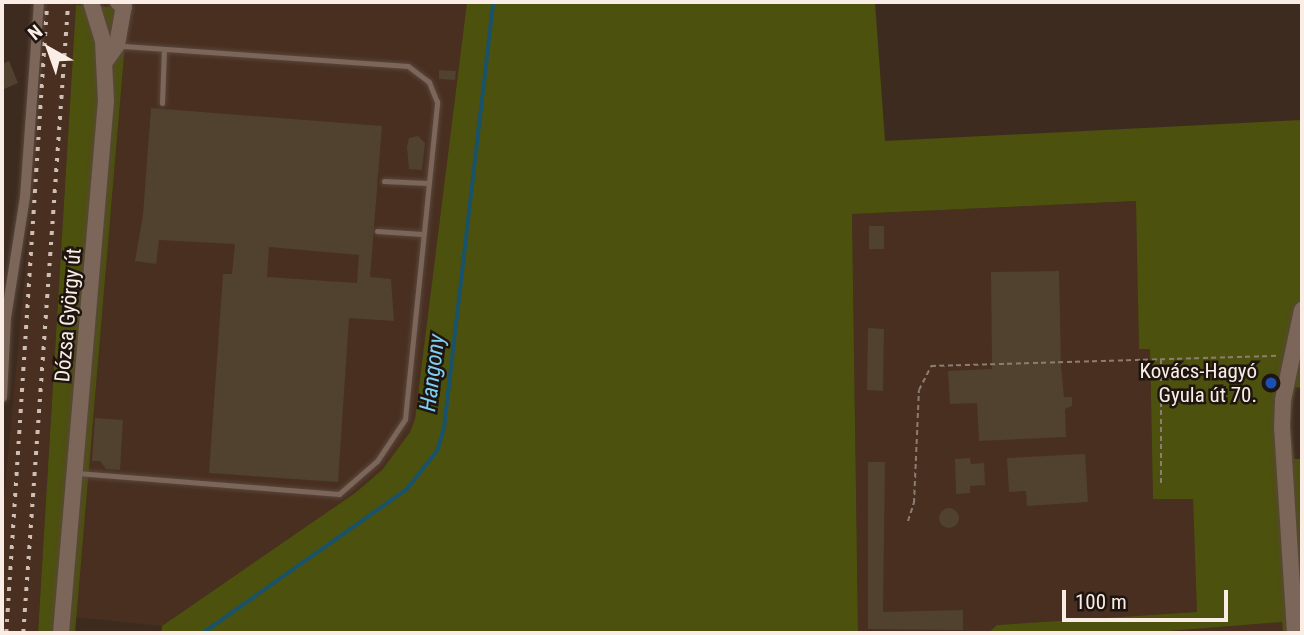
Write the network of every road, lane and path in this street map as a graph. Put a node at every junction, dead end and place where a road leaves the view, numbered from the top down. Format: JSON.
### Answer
{"nodes":[{"id":1,"x":39,"y":2,"type":"edge"},
{"id":2,"x":123,"y":4,"type":"edge"},
{"id":3,"x":97,"y":6,"type":"edge"},
{"id":4,"x":117,"y":46,"type":"junction"},
{"id":5,"x":164,"y":49,"type":"junction"},
{"id":6,"x":105,"y":62,"type":"junction"},
{"id":7,"x":162,"y":103,"type":"dead end"},
{"id":8,"x":384,"y":181,"type":"dead end"},
{"id":9,"x":427,"y":183,"type":"junction"},
{"id":10,"x":377,"y":231,"type":"dead end"},
{"id":11,"x":422,"y":234,"type":"junction"},
{"id":12,"x":1302,"y":310,"type":"edge"},
{"id":13,"x":1292,"y":355,"type":"junction"},
{"id":14,"x":1161,"y":358,"type":"junction"},
{"id":15,"x":2,"y":397,"type":"edge"},
{"id":16,"x":75,"y":472,"type":"junction"},
{"id":17,"x":1161,"y":483,"type":"dead end"},
{"id":18,"x":908,"y":521,"type":"dead end"},
{"id":19,"x":61,"y":633,"type":"edge"},
{"id":20,"x":1296,"y":633,"type":"edge"}],
"edges":[{"from":1,"to":15,"type":"street"},
{"from":2,"to":4,"type":"main road"},
{"from":3,"to":6,"type":"main road","name":"Dózsa György út"},
{"from":4,"to":5,"type":"lane"},
{"from":4,"to":6,"type":"main road"},
{"from":5,"to":7,"type":"lane"},
{"from":5,"to":9,"type":"lane"},
{"from":6,"to":16,"type":"main road","name":"Dózsa György út"},
{"from":8,"to":9,"type":"lane"},
{"from":9,"to":11,"type":"lane"},
{"from":10,"to":11,"type":"lane"},
{"from":11,"to":16,"type":"lane"},
{"from":12,"to":13,"type":"main road"},
{"from":13,"to":14,"type":"path"},
{"from":13,"to":20,"type":"main road"},
{"from":14,"to":17,"type":"path"},
{"from":14,"to":18,"type":"path"},
{"from":16,"to":19,"type":"main road","name":"Dózsa György út"}]}
